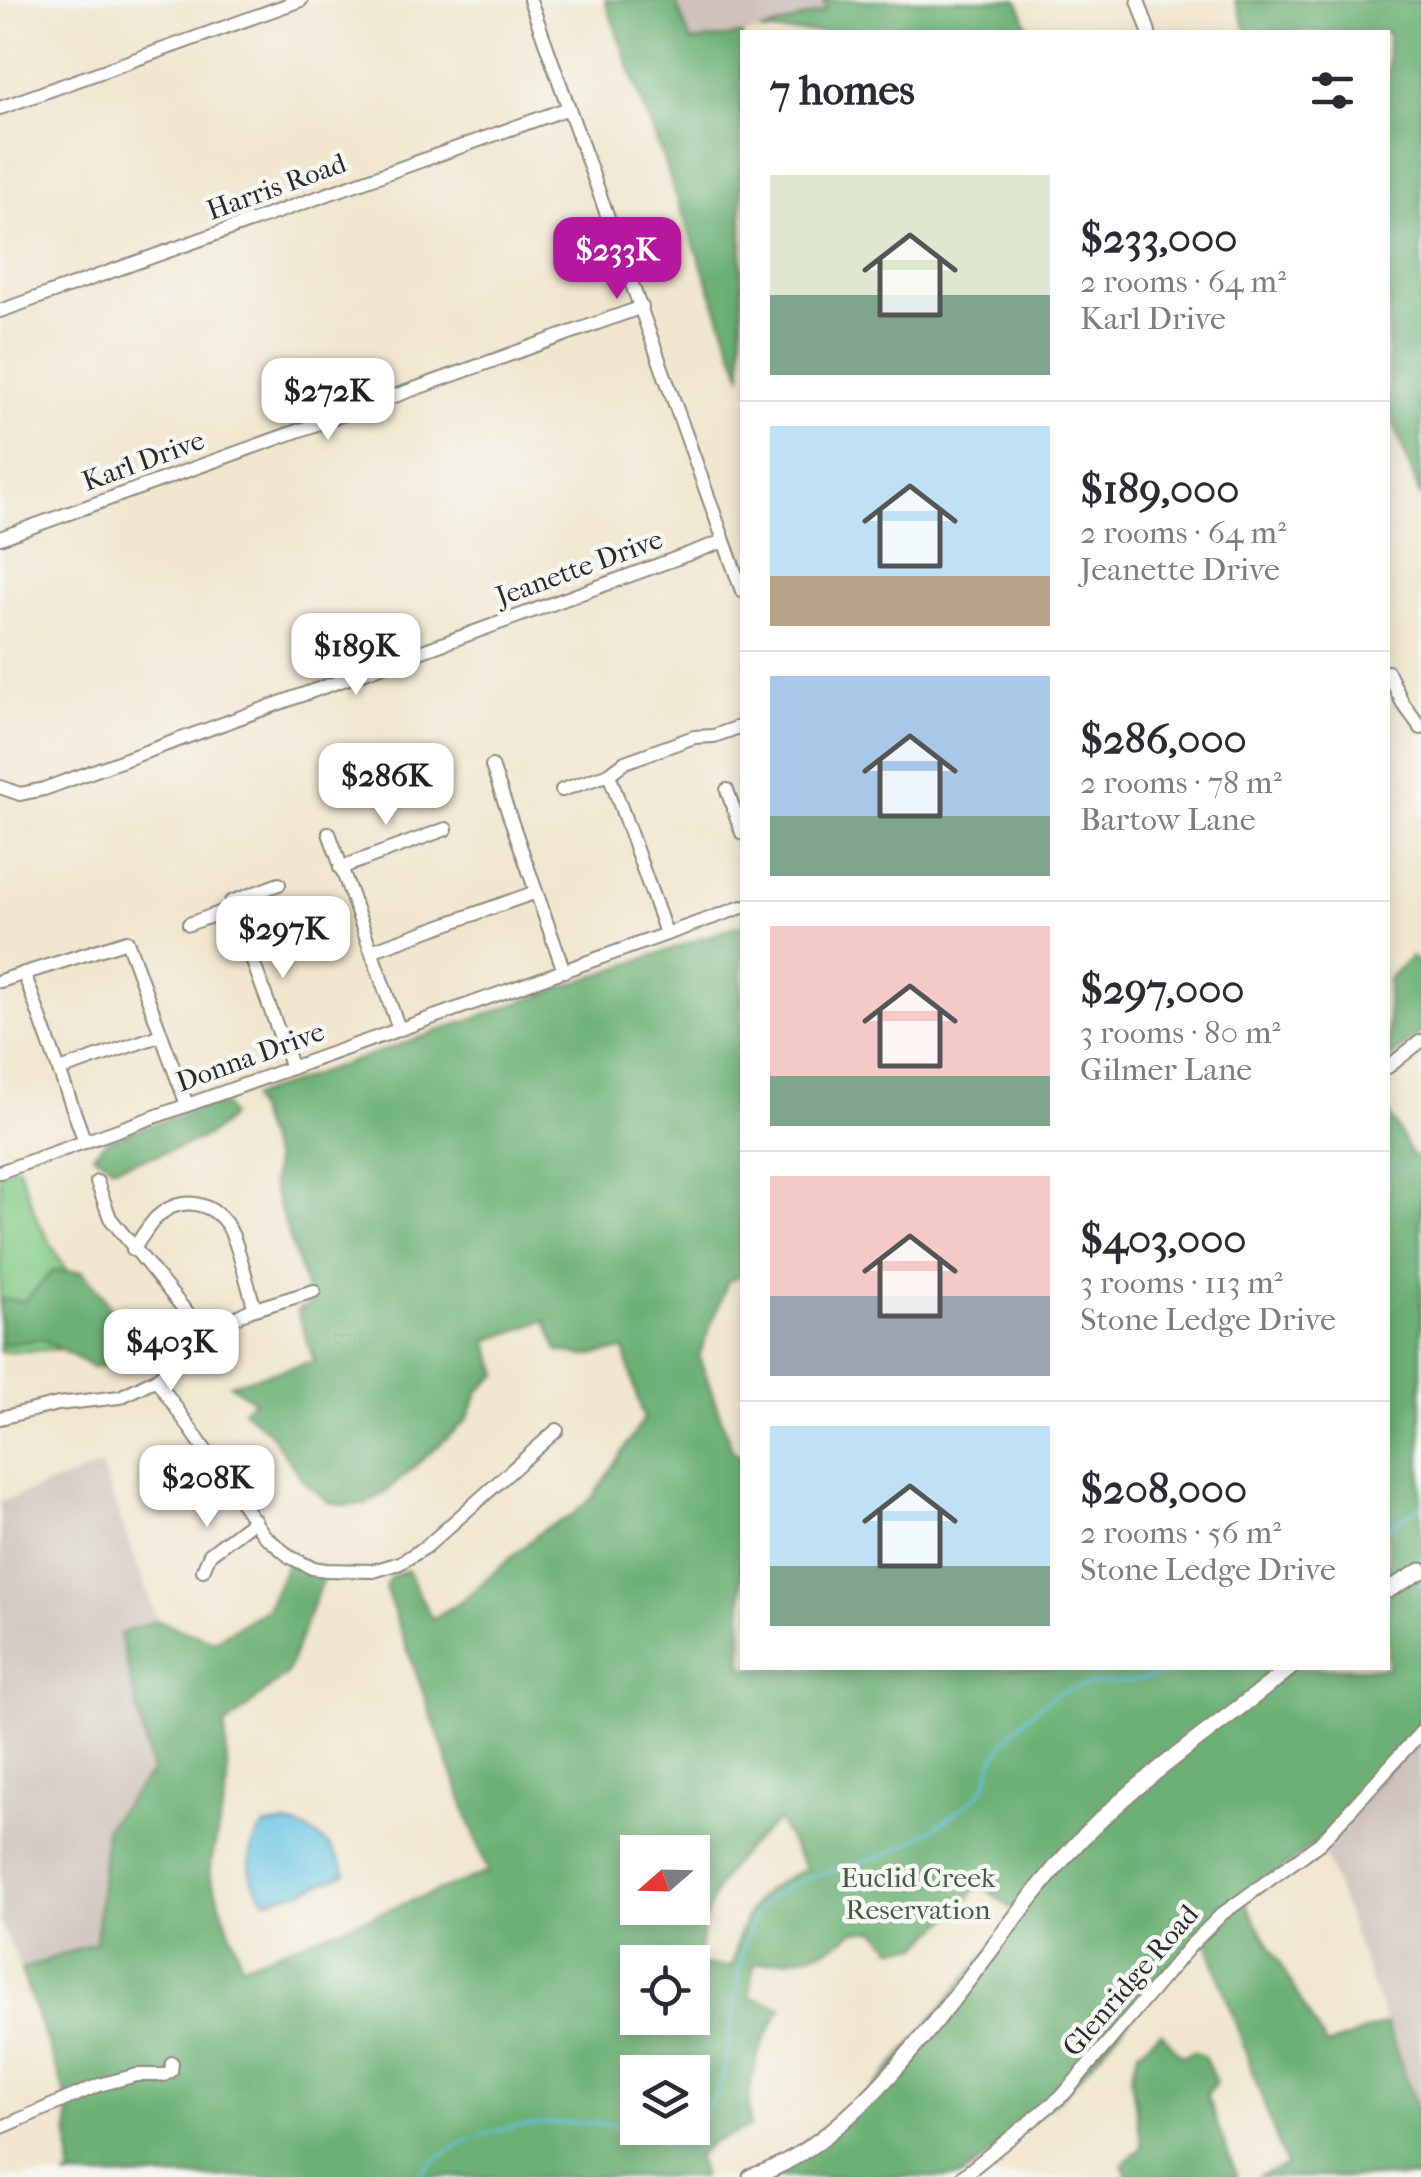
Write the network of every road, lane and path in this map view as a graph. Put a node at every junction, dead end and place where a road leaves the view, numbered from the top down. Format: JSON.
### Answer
{"nodes":[{"id":1,"x":301,"y":0,"type":"edge"},
{"id":2,"x":530,"y":0,"type":"edge"},
{"id":3,"x":1138,"y":0,"type":"edge"},
{"id":4,"x":1149,"y":30,"type":"edge"},
{"id":5,"x":0,"y":108,"type":"edge"},
{"id":6,"x":569,"y":108,"type":"junction"},
{"id":7,"x":642,"y":307,"type":"junction"},
{"id":8,"x":0,"y":311,"type":"edge"},
{"id":9,"x":0,"y":538,"type":"edge"},
{"id":10,"x":724,"y":541,"type":"junction"},
{"id":11,"x":740,"y":585,"type":"edge"},
{"id":12,"x":1390,"y":676,"type":"edge"},
{"id":13,"x":740,"y":727,"type":"edge"},
{"id":14,"x":1421,"y":728,"type":"edge"},
{"id":15,"x":492,"y":766,"type":"dead end"},
{"id":16,"x":609,"y":774,"type":"junction"},
{"id":17,"x":0,"y":787,"type":"edge"},
{"id":18,"x":562,"y":790,"type":"dead end"},
{"id":19,"x":727,"y":790,"type":"dead end"},
{"id":20,"x":740,"y":828,"type":"edge"},
{"id":21,"x":446,"y":829,"type":"dead end"},
{"id":22,"x":329,"y":833,"type":"dead end"},
{"id":23,"x":340,"y":868,"type":"junction"},
{"id":24,"x":279,"y":884,"type":"dead end"},
{"id":25,"x":536,"y":892,"type":"junction"},
{"id":26,"x":740,"y":907,"type":"edge"},
{"id":27,"x":234,"y":908,"type":"junction"},
{"id":28,"x":189,"y":924,"type":"dead end"},
{"id":29,"x":666,"y":934,"type":"junction"},
{"id":30,"x":371,"y":951,"type":"junction"},
{"id":31,"x":564,"y":971,"type":"junction"},
{"id":32,"x":24,"y":972,"type":"junction"},
{"id":33,"x":0,"y":981,"type":"edge"},
{"id":34,"x":399,"y":1029,"type":"junction"},
{"id":35,"x":161,"y":1034,"type":"junction"},
{"id":36,"x":1421,"y":1041,"type":"edge"},
{"id":37,"x":1390,"y":1065,"type":"edge"},
{"id":38,"x":292,"y":1068,"type":"junction"},
{"id":39,"x":60,"y":1070,"type":"junction"},
{"id":40,"x":187,"y":1105,"type":"junction"},
{"id":41,"x":85,"y":1142,"type":"junction"},
{"id":42,"x":0,"y":1172,"type":"edge"},
{"id":43,"x":97,"y":1182,"type":"dead end"},
{"id":44,"x":133,"y":1250,"type":"junction"},
{"id":45,"x":314,"y":1290,"type":"dead end"},
{"id":46,"x":256,"y":1309,"type":"junction"},
{"id":47,"x":205,"y":1336,"type":"junction"},
{"id":48,"x":156,"y":1379,"type":"junction"},
{"id":49,"x":0,"y":1418,"type":"edge"},
{"id":50,"x":557,"y":1430,"type":"dead end"},
{"id":51,"x":254,"y":1520,"type":"junction"},
{"id":52,"x":203,"y":1570,"type":"dead end"},
{"id":53,"x":1421,"y":1571,"type":"edge"},
{"id":54,"x":1390,"y":1589,"type":"edge"},
{"id":55,"x":1287,"y":1670,"type":"edge"},
{"id":56,"x":1421,"y":1732,"type":"edge"},
{"id":57,"x":172,"y":2063,"type":"dead end"},
{"id":58,"x":0,"y":2128,"type":"edge"},
{"id":59,"x":751,"y":2177,"type":"edge"},
{"id":60,"x":962,"y":2177,"type":"edge"}],
"edges":[{"from":1,"to":5,"type":"street"},
{"from":2,"to":6,"type":"street"},
{"from":3,"to":4,"type":"street"},
{"from":6,"to":7,"type":"street"},
{"from":6,"to":8,"type":"street","name":"Harris Road"},
{"from":7,"to":9,"type":"street","name":"Karl Drive"},
{"from":7,"to":10,"type":"street"},
{"from":10,"to":11,"type":"street"},
{"from":10,"to":17,"type":"street","name":"Jeanette Drive"},
{"from":12,"to":14,"type":"street"},
{"from":13,"to":16,"type":"street"},
{"from":15,"to":25,"type":"street"},
{"from":16,"to":18,"type":"street"},
{"from":16,"to":29,"type":"street"},
{"from":19,"to":20,"type":"street"},
{"from":21,"to":23,"type":"street"},
{"from":22,"to":23,"type":"street"},
{"from":23,"to":30,"type":"street"},
{"from":24,"to":27,"type":"street"},
{"from":25,"to":30,"type":"street"},
{"from":25,"to":31,"type":"street"},
{"from":26,"to":29,"type":"street","name":"Donna Drive"},
{"from":27,"to":28,"type":"street"},
{"from":27,"to":38,"type":"street"},
{"from":29,"to":31,"type":"street","name":"Donna Drive"},
{"from":30,"to":34,"type":"street"},
{"from":31,"to":34,"type":"street","name":"Donna Drive"},
{"from":32,"to":33,"type":"street"},
{"from":32,"to":35,"type":"street"},
{"from":32,"to":39,"type":"street"},
{"from":34,"to":38,"type":"street","name":"Donna Drive"},
{"from":35,"to":39,"type":"street"},
{"from":35,"to":40,"type":"street"},
{"from":36,"to":37,"type":"street"},
{"from":38,"to":40,"type":"street","name":"Donna Drive"},
{"from":39,"to":41,"type":"street"},
{"from":40,"to":41,"type":"street","name":"Donna Drive"},
{"from":41,"to":42,"type":"street","name":"Donna Drive"},
{"from":43,"to":44,"type":"street"},
{"from":44,"to":46,"type":"street"},
{"from":44,"to":47,"type":"street"},
{"from":45,"to":46,"type":"street"},
{"from":46,"to":47,"type":"street"},
{"from":47,"to":48,"type":"street"},
{"from":48,"to":49,"type":"street"},
{"from":48,"to":51,"type":"street"},
{"from":50,"to":51,"type":"street"},
{"from":51,"to":52,"type":"street"},
{"from":53,"to":54,"type":"street"},
{"from":55,"to":59,"type":"street"},
{"from":56,"to":60,"type":"street","name":"Glenridge Road"},
{"from":57,"to":58,"type":"street"}]}
